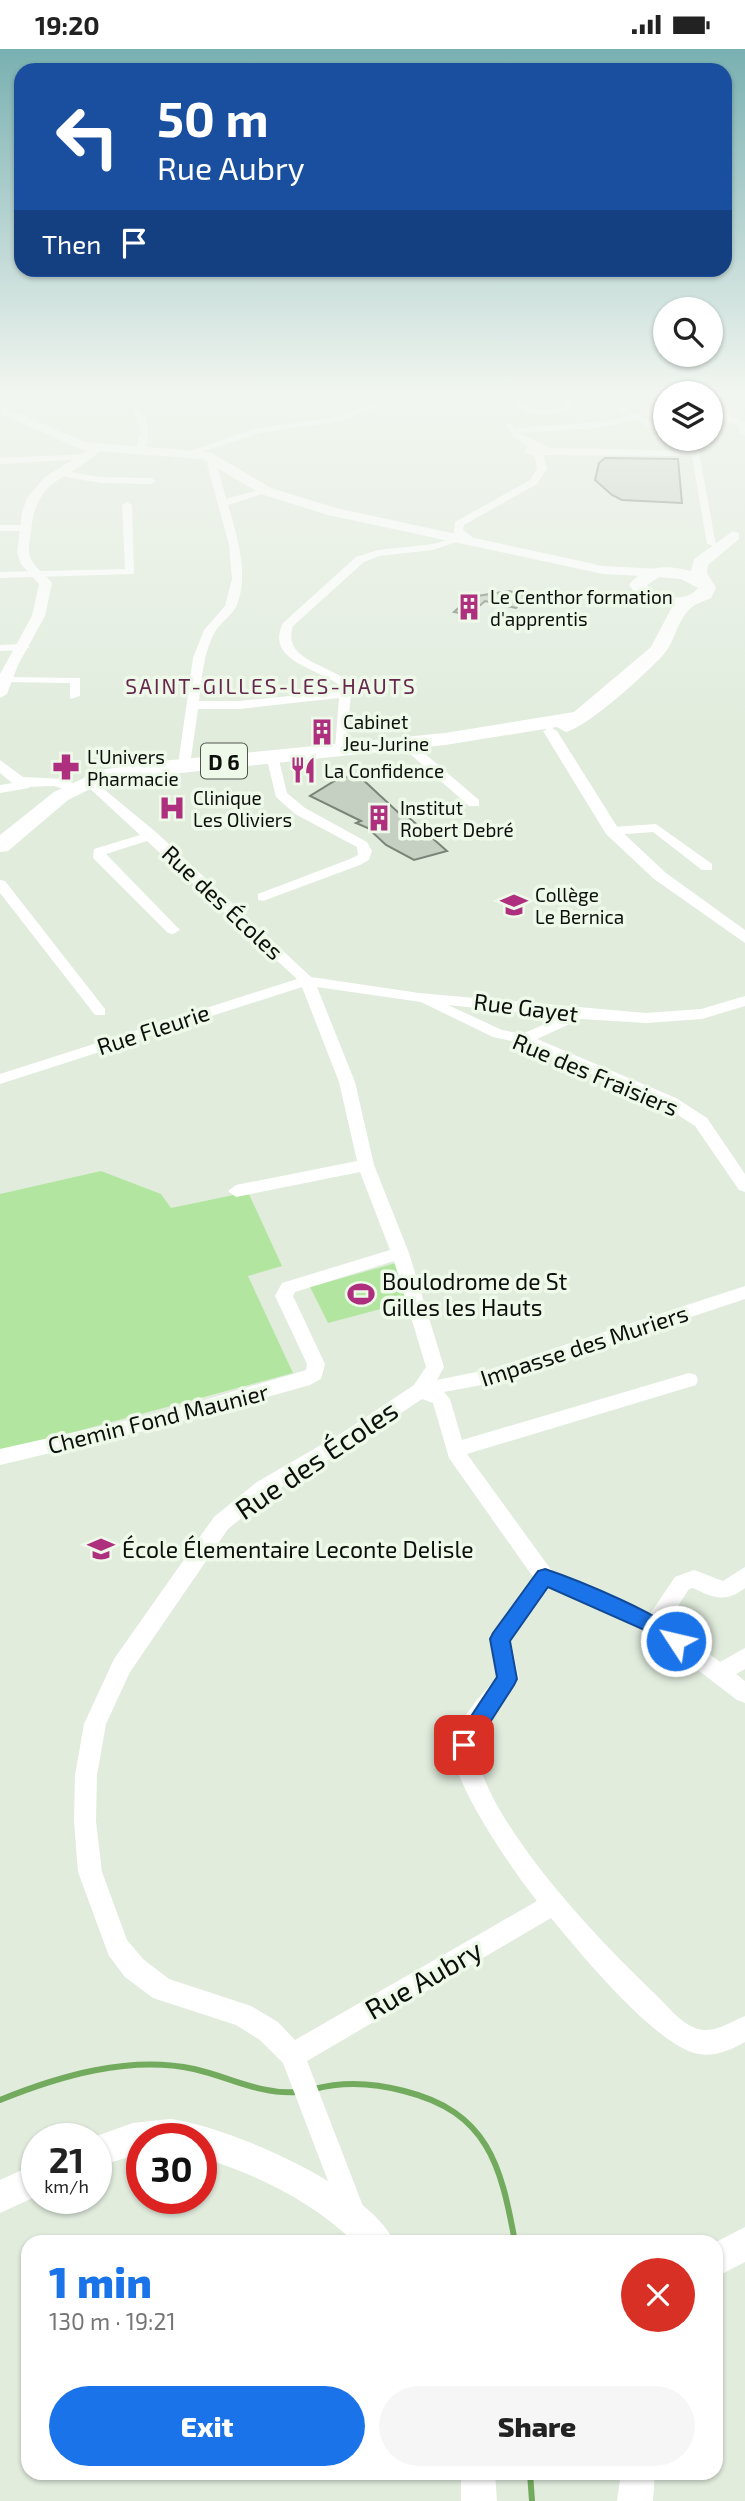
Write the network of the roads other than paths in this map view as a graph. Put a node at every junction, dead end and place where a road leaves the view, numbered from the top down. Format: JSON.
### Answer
{"nodes":[{"id":1,"x":29,"y":506,"type":"edge"},
{"id":2,"x":127,"y":506,"type":"edge"},
{"id":3,"x":224,"y":506,"type":"edge"},
{"id":4,"x":313,"y":506,"type":"edge"},
{"id":5,"x":490,"y":506,"type":"edge"},
{"id":6,"x":705,"y":506,"type":"edge"},
{"id":7,"x":401,"y":526,"type":"junction"},
{"id":8,"x":26,"y":528,"type":"junction"},
{"id":9,"x":0,"y":529,"type":"edge"},
{"id":10,"x":739,"y":533,"type":"edge"},
{"id":11,"x":454,"y":541,"type":"junction"},
{"id":12,"x":471,"y":541,"type":"junction"},
{"id":13,"x":712,"y":544,"type":"junction"},
{"id":14,"x":490,"y":545,"type":"junction"},
{"id":15,"x":660,"y":573,"type":"junction"},
{"id":16,"x":0,"y":575,"type":"edge"},
{"id":17,"x":40,"y":575,"type":"junction"},
{"id":18,"x":702,"y":582,"type":"junction"},
{"id":19,"x":642,"y":590,"type":"junction"},
{"id":20,"x":687,"y":602,"type":"junction"},
{"id":21,"x":23,"y":647,"type":"junction"},
{"id":22,"x":0,"y":648,"type":"edge"},
{"id":23,"x":648,"y":659,"type":"junction"},
{"id":24,"x":5,"y":680,"type":"junction"},
{"id":25,"x":0,"y":694,"type":"edge"},
{"id":26,"x":346,"y":694,"type":"junction"},
{"id":27,"x":74,"y":696,"type":"dead end"},
{"id":28,"x":193,"y":705,"type":"junction"},
{"id":29,"x":566,"y":722,"type":"junction"},
{"id":30,"x":405,"y":743,"type":"junction"},
{"id":31,"x":341,"y":749,"type":"junction"},
{"id":32,"x":272,"y":756,"type":"junction"},
{"id":33,"x":0,"y":764,"type":"edge"},
{"id":34,"x":184,"y":765,"type":"junction"},
{"id":35,"x":81,"y":784,"type":"junction"},
{"id":36,"x":25,"y":785,"type":"junction"},
{"id":37,"x":0,"y":789,"type":"edge"},
{"id":38,"x":474,"y":803,"type":"dead end"},
{"id":39,"x":612,"y":831,"type":"junction"},
{"id":40,"x":152,"y":836,"type":"junction"},
{"id":41,"x":0,"y":845,"type":"edge"},
{"id":42,"x":707,"y":867,"type":"dead end"},
{"id":43,"x":0,"y":884,"type":"edge"},
{"id":44,"x":263,"y":897,"type":"dead end"},
{"id":45,"x":173,"y":930,"type":"dead end"},
{"id":46,"x":745,"y":938,"type":"edge"},
{"id":47,"x":307,"y":981,"type":"junction"},
{"id":48,"x":419,"y":997,"type":"junction"},
{"id":49,"x":472,"y":1001,"type":"junction"},
{"id":50,"x":745,"y":1001,"type":"edge"},
{"id":51,"x":100,"y":1012,"type":"dead end"},
{"id":52,"x":579,"y":1014,"type":"junction"},
{"id":53,"x":462,"y":1018,"type":"junction"},
{"id":54,"x":524,"y":1039,"type":"junction"},
{"id":55,"x":0,"y":1079,"type":"edge"},
{"id":56,"x":366,"y":1165,"type":"junction"},
{"id":57,"x":745,"y":1187,"type":"edge"},
{"id":58,"x":236,"y":1191,"type":"dead end"},
{"id":59,"x":400,"y":1253,"type":"junction"},
{"id":60,"x":745,"y":1292,"type":"edge"},
{"id":61,"x":689,"y":1380,"type":"dead end"},
{"id":62,"x":421,"y":1390,"type":"junction"},
{"id":63,"x":455,"y":1450,"type":"junction"},
{"id":64,"x":0,"y":1457,"type":"edge"},
{"id":65,"x":745,"y":1576,"type":"edge"},
{"id":66,"x":545,"y":1577,"type":"junction"},
{"id":67,"x":654,"y":1625,"type":"junction"},
{"id":68,"x":745,"y":1657,"type":"edge"},
{"id":69,"x":719,"y":1674,"type":"junction"},
{"id":70,"x":745,"y":1693,"type":"edge"},
{"id":71,"x":555,"y":1903,"type":"junction"},
{"id":72,"x":745,"y":2028,"type":"edge"},
{"id":73,"x":301,"y":2078,"type":"junction"},
{"id":74,"x":217,"y":2148,"type":"edge"},
{"id":75,"x":21,"y":2187,"type":"edge"},
{"id":76,"x":0,"y":2197,"type":"edge"},
{"id":77,"x":354,"y":2217,"type":"junction"},
{"id":78,"x":371,"y":2235,"type":"edge"},
{"id":79,"x":745,"y":2243,"type":"edge"},
{"id":80,"x":723,"y":2257,"type":"edge"},
{"id":81,"x":478,"y":2480,"type":"edge"},
{"id":82,"x":637,"y":2480,"type":"edge"},
{"id":83,"x":479,"y":2501,"type":"edge"},
{"id":84,"x":635,"y":2501,"type":"edge"}],
"edges":[{"from":1,"to":8,"type":"street"},
{"from":2,"to":17,"type":"street"},
{"from":3,"to":28,"type":"street"},
{"from":4,"to":7,"type":"main road"},
{"from":5,"to":12,"type":"street"},
{"from":6,"to":13,"type":"street"},
{"from":7,"to":11,"type":"main road"},
{"from":7,"to":12,"type":"main road"},
{"from":8,"to":9,"type":"street"},
{"from":8,"to":17,"type":"street"},
{"from":10,"to":13,"type":"main road"},
{"from":10,"to":18,"type":"main road"},
{"from":11,"to":14,"type":"main road"},
{"from":11,"to":19,"type":"main road"},
{"from":11,"to":26,"type":"street"},
{"from":12,"to":14,"type":"main road"},
{"from":13,"to":15,"type":"main road"},
{"from":14,"to":15,"type":"main road"},
{"from":15,"to":18,"type":"main road"},
{"from":15,"to":19,"type":"main road"},
{"from":16,"to":17,"type":"street"},
{"from":17,"to":21,"type":"street"},
{"from":18,"to":20,"type":"main road"},
{"from":19,"to":20,"type":"main road"},
{"from":19,"to":23,"type":"main road"},
{"from":20,"to":23,"type":"main road"},
{"from":21,"to":22,"type":"street"},
{"from":21,"to":24,"type":"street"},
{"from":23,"to":29,"type":"main road"},
{"from":24,"to":25,"type":"street"},
{"from":24,"to":27,"type":"street"},
{"from":26,"to":28,"type":"street"},
{"from":26,"to":31,"type":"street"},
{"from":28,"to":34,"type":"street"},
{"from":29,"to":30,"type":"main road","number":"D 6"},
{"from":29,"to":39,"type":"street"},
{"from":30,"to":31,"type":"main road","number":"D 6"},
{"from":30,"to":38,"type":"street"},
{"from":31,"to":32,"type":"main road","number":"D 6"},
{"from":32,"to":34,"type":"main road","number":"D 6"},
{"from":32,"to":44,"type":"street"},
{"from":33,"to":36,"type":"street"},
{"from":34,"to":35,"type":"main road","number":"D 6"},
{"from":35,"to":36,"type":"street"},
{"from":35,"to":40,"type":"street","name":"Rue des Écoles"},
{"from":35,"to":41,"type":"main road","number":"D 6"},
{"from":36,"to":37,"type":"street"},
{"from":39,"to":42,"type":"street"},
{"from":39,"to":46,"type":"street"},
{"from":40,"to":45,"type":"street"},
{"from":40,"to":47,"type":"street","name":"Rue des Écoles"},
{"from":43,"to":51,"type":"street"},
{"from":47,"to":48,"type":"street","name":"Rue Gayet"},
{"from":47,"to":55,"type":"street","name":"Rue Fleurie"},
{"from":47,"to":56,"type":"street","name":"Rue des Écoles"},
{"from":48,"to":49,"type":"street","name":"Rue Gayet"},
{"from":48,"to":53,"type":"street","name":"Rue des Fraisiers"},
{"from":49,"to":52,"type":"street","name":"Rue Gayet"},
{"from":49,"to":53,"type":"street"},
{"from":50,"to":52,"type":"street","name":"Rue Gayet"},
{"from":52,"to":54,"type":"street"},
{"from":53,"to":54,"type":"street","name":"Rue des Fraisiers"},
{"from":54,"to":57,"type":"street","name":"Rue des Fraisiers"},
{"from":56,"to":58,"type":"street"},
{"from":56,"to":59,"type":"street","name":"Rue des Écoles"},
{"from":59,"to":62,"type":"street","name":"Rue des Écoles"},
{"from":59,"to":64,"type":"street","name":"Chemin Fond Maunier"},
{"from":60,"to":62,"type":"street","name":"Impasse des Muriers"},
{"from":61,"to":63,"type":"street"},
{"from":62,"to":63,"type":"street","name":"Rue des Écoles"},
{"from":62,"to":73,"type":"street","name":"Rue des Écoles"},
{"from":63,"to":66,"type":"street","name":"Rue des Écoles"},
{"from":65,"to":67,"type":"street"},
{"from":66,"to":67,"type":"street"},
{"from":66,"to":71,"type":"street"},
{"from":67,"to":69,"type":"street"},
{"from":68,"to":69,"type":"street"},
{"from":69,"to":70,"type":"street"},
{"from":71,"to":72,"type":"street"},
{"from":71,"to":73,"type":"street","name":"Rue Aubry"},
{"from":73,"to":77,"type":"street","name":"Rue des Écoles"},
{"from":74,"to":77,"type":"street"},
{"from":75,"to":76,"type":"street"},
{"from":77,"to":78,"type":"street"},
{"from":79,"to":80,"type":"street"},
{"from":81,"to":83,"type":"street"},
{"from":82,"to":84,"type":"street"}]}
